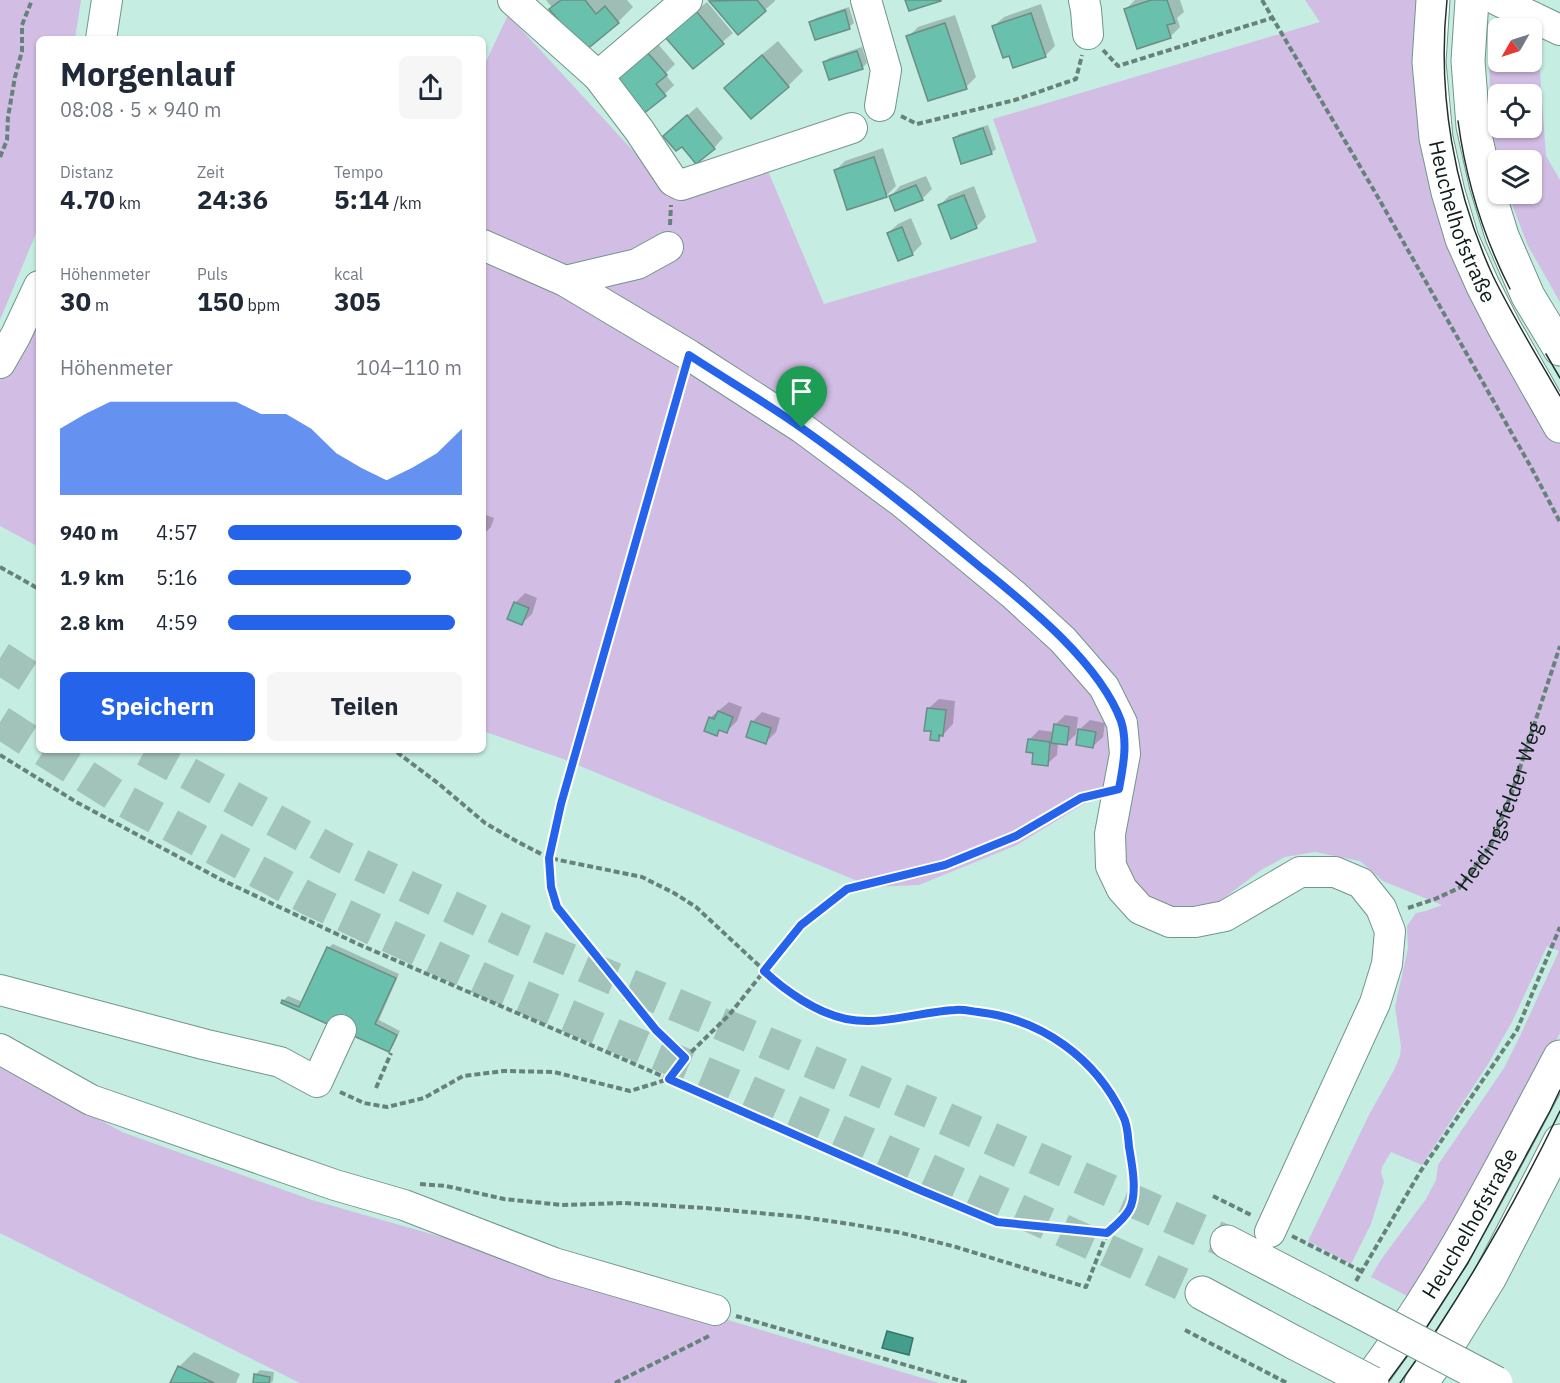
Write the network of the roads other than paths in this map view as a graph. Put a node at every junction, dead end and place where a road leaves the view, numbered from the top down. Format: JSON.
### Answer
{"nodes":[{"id":1,"x":107,"y":0,"type":"edge"},
{"id":2,"x":513,"y":0,"type":"edge"},
{"id":3,"x":687,"y":0,"type":"edge"},
{"id":4,"x":866,"y":0,"type":"edge"},
{"id":5,"x":1084,"y":0,"type":"edge"},
{"id":6,"x":1432,"y":0,"type":"edge"},
{"id":7,"x":1472,"y":0,"type":"edge"},
{"id":8,"x":1497,"y":0,"type":"edge"},
{"id":9,"x":1560,"y":30,"type":"edge"},
{"id":10,"x":1088,"y":34,"type":"dead end"},
{"id":11,"x":101,"y":36,"type":"edge"},
{"id":12,"x":598,"y":76,"type":"junction"},
{"id":13,"x":880,"y":106,"type":"dead end"},
{"id":14,"x":852,"y":128,"type":"dead end"},
{"id":15,"x":486,"y":246,"type":"edge"},
{"id":16,"x":668,"y":248,"type":"road end"},
{"id":17,"x":565,"y":281,"type":"junction"},
{"id":18,"x":36,"y":292,"type":"edge"},
{"id":19,"x":1560,"y":350,"type":"edge"},
{"id":20,"x":0,"y":363,"type":"edge"},
{"id":21,"x":1560,"y":426,"type":"edge"},
{"id":22,"x":0,"y":990,"type":"edge"},
{"id":23,"x":341,"y":1030,"type":"dead end"},
{"id":24,"x":0,"y":1049,"type":"edge"},
{"id":25,"x":1560,"y":1057,"type":"edge"},
{"id":26,"x":1560,"y":1141,"type":"edge"},
{"id":27,"x":1269,"y":1232,"type":"dead end"},
{"id":28,"x":1227,"y":1242,"type":"tunnel mouth"},
{"id":29,"x":1202,"y":1293,"type":"tunnel mouth"},
{"id":30,"x":715,"y":1310,"type":"road end"},
{"id":31,"x":1367,"y":1383,"type":"edge"},
{"id":32,"x":1372,"y":1383,"type":"edge"},
{"id":33,"x":1421,"y":1383,"type":"edge"},
{"id":34,"x":1496,"y":1383,"type":"edge"}],
"edges":[{"from":1,"to":11,"type":"street"},
{"from":2,"to":12,"type":"street"},
{"from":3,"to":12,"type":"street"},
{"from":4,"to":13,"type":"street"},
{"from":5,"to":10,"type":"street"},
{"from":6,"to":21,"type":"main road","name":"Heuchelhofstraße"},
{"from":7,"to":19,"type":"main road","name":"Heuchelhofstraße"},
{"from":8,"to":9,"type":"street"},
{"from":12,"to":14,"type":"street"},
{"from":15,"to":17,"type":"street"},
{"from":16,"to":17,"type":"street"},
{"from":17,"to":27,"type":"street"},
{"from":18,"to":20,"type":"street"},
{"from":22,"to":23,"type":"street"},
{"from":24,"to":30,"type":"street"},
{"from":25,"to":31,"type":"main road","name":"Heuchelhofstraße"},
{"from":26,"to":33,"type":"main road","name":"Heuchelhofstraße"},
{"from":28,"to":34,"type":"main road","bridge":true},
{"from":29,"to":32,"type":"main road","bridge":true}]}
